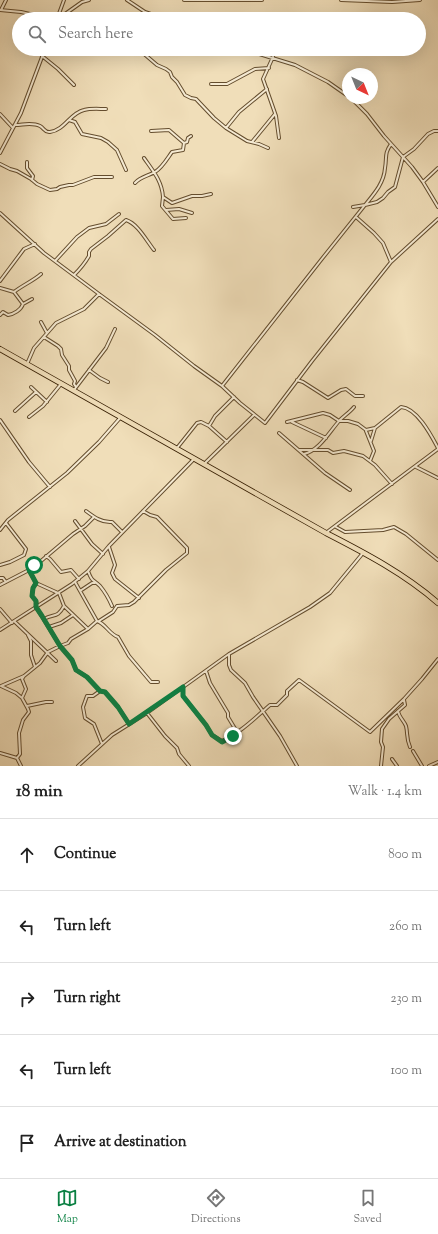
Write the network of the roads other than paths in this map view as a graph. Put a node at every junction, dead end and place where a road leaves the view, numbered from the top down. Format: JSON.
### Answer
{"nodes":[{"id":1,"x":6,"y":0,"type":"edge"},
{"id":2,"x":64,"y":0,"type":"edge"},
{"id":3,"x":89,"y":0,"type":"edge"},
{"id":4,"x":127,"y":0,"type":"edge"},
{"id":5,"x":184,"y":0,"type":"edge"},
{"id":6,"x":262,"y":0,"type":"edge"},
{"id":7,"x":341,"y":0,"type":"edge"},
{"id":8,"x":420,"y":0,"type":"edge"},
{"id":9,"x":1,"y":10,"type":"edge"},
{"id":10,"x":21,"y":12,"type":"edge"},
{"id":11,"x":60,"y":12,"type":"edge"},
{"id":12,"x":67,"y":12,"type":"edge"},
{"id":13,"x":145,"y":12,"type":"edge"},
{"id":14,"x":42,"y":56,"type":"joint"},
{"id":15,"x":146,"y":56,"type":"edge"},
{"id":16,"x":266,"y":56,"type":"edge"},
{"id":17,"x":273,"y":58,"type":"junction"},
{"id":18,"x":269,"y":68,"type":"junction"},
{"id":19,"x":211,"y":84,"type":"dead end"},
{"id":20,"x":74,"y":85,"type":"dead end"},
{"id":21,"x":267,"y":89,"type":"junction"},
{"id":22,"x":342,"y":92,"type":"edge"},
{"id":23,"x":357,"y":104,"type":"edge"},
{"id":24,"x":106,"y":110,"type":"dead end"},
{"id":25,"x":0,"y":114,"type":"edge"},
{"id":26,"x":275,"y":114,"type":"junction"},
{"id":27,"x":69,"y":120,"type":"junction"},
{"id":28,"x":15,"y":125,"type":"junction"},
{"id":29,"x":13,"y":128,"type":"junction"},
{"id":30,"x":226,"y":128,"type":"junction"},
{"id":31,"x":151,"y":131,"type":"dead end"},
{"id":32,"x":438,"y":131,"type":"edge"},
{"id":33,"x":191,"y":136,"type":"dead end"},
{"id":34,"x":279,"y":138,"type":"dead end"},
{"id":35,"x":184,"y":142,"type":"junction"},
{"id":36,"x":251,"y":142,"type":"junction"},
{"id":37,"x":391,"y":144,"type":"junction"},
{"id":38,"x":268,"y":148,"type":"dead end"},
{"id":39,"x":0,"y":153,"type":"edge"},
{"id":40,"x":404,"y":157,"type":"junction"},
{"id":41,"x":144,"y":158,"type":"dead end"},
{"id":42,"x":27,"y":162,"type":"dead end"},
{"id":43,"x":0,"y":164,"type":"edge"},
{"id":44,"x":438,"y":168,"type":"edge"},
{"id":45,"x":126,"y":170,"type":"dead end"},
{"id":46,"x":154,"y":172,"type":"junction"},
{"id":47,"x":112,"y":177,"type":"dead end"},
{"id":48,"x":32,"y":180,"type":"junction"},
{"id":49,"x":424,"y":182,"type":"junction"},
{"id":50,"x":135,"y":183,"type":"dead end"},
{"id":51,"x":211,"y":194,"type":"dead end"},
{"id":52,"x":163,"y":197,"type":"junction"},
{"id":53,"x":365,"y":205,"type":"junction"},
{"id":54,"x":352,"y":207,"type":"dead end"},
{"id":55,"x":438,"y":207,"type":"edge"},
{"id":56,"x":166,"y":210,"type":"junction"},
{"id":57,"x":0,"y":213,"type":"edge"},
{"id":58,"x":192,"y":213,"type":"dead end"},
{"id":59,"x":119,"y":214,"type":"dead end"},
{"id":60,"x":356,"y":217,"type":"junction"},
{"id":61,"x":186,"y":218,"type":"dead end"},
{"id":62,"x":438,"y":219,"type":"edge"},
{"id":63,"x":35,"y":244,"type":"junction"},
{"id":64,"x":154,"y":250,"type":"dead end"},
{"id":65,"x":55,"y":261,"type":"junction"},
{"id":66,"x":391,"y":262,"type":"junction"},
{"id":67,"x":41,"y":274,"type":"dead end"},
{"id":68,"x":73,"y":275,"type":"junction"},
{"id":69,"x":0,"y":281,"type":"edge"},
{"id":70,"x":0,"y":288,"type":"edge"},
{"id":71,"x":14,"y":292,"type":"junction"},
{"id":72,"x":99,"y":294,"type":"junction"},
{"id":73,"x":32,"y":299,"type":"dead end"},
{"id":74,"x":23,"y":304,"type":"junction"},
{"id":75,"x":0,"y":315,"type":"edge"},
{"id":76,"x":41,"y":322,"type":"dead end"},
{"id":77,"x":115,"y":329,"type":"dead end"},
{"id":78,"x":47,"y":333,"type":"junction"},
{"id":79,"x":44,"y":337,"type":"junction"},
{"id":80,"x":0,"y":349,"type":"edge"},
{"id":81,"x":27,"y":364,"type":"junction"},
{"id":82,"x":89,"y":370,"type":"junction"},
{"id":83,"x":297,"y":380,"type":"junction"},
{"id":84,"x":108,"y":382,"type":"dead end"},
{"id":85,"x":62,"y":383,"type":"junction"},
{"id":86,"x":222,"y":386,"type":"junction"},
{"id":87,"x":31,"y":387,"type":"dead end"},
{"id":88,"x":75,"y":388,"type":"junction"},
{"id":89,"x":36,"y":392,"type":"junction"},
{"id":90,"x":363,"y":396,"type":"dead end"},
{"id":91,"x":234,"y":397,"type":"junction"},
{"id":92,"x":47,"y":402,"type":"junction"},
{"id":93,"x":354,"y":407,"type":"dead end"},
{"id":94,"x":15,"y":411,"type":"dead end"},
{"id":95,"x":254,"y":415,"type":"junction"},
{"id":96,"x":29,"y":417,"type":"dead end"},
{"id":97,"x":122,"y":417,"type":"junction"},
{"id":98,"x":0,"y":420,"type":"edge"},
{"id":99,"x":291,"y":421,"type":"junction"},
{"id":100,"x":339,"y":421,"type":"junction"},
{"id":101,"x":287,"y":422,"type":"dead end"},
{"id":102,"x":209,"y":426,"type":"junction"},
{"id":103,"x":375,"y":428,"type":"junction"},
{"id":104,"x":366,"y":430,"type":"junction"},
{"id":105,"x":279,"y":433,"type":"dead end"},
{"id":106,"x":326,"y":438,"type":"junction"},
{"id":107,"x":371,"y":441,"type":"junction"},
{"id":108,"x":227,"y":442,"type":"junction"},
{"id":109,"x":178,"y":448,"type":"junction"},
{"id":110,"x":438,"y":448,"type":"edge"},
{"id":111,"x":315,"y":449,"type":"junction"},
{"id":112,"x":299,"y":450,"type":"junction"},
{"id":113,"x":304,"y":454,"type":"junction"},
{"id":114,"x":195,"y":458,"type":"junction"},
{"id":115,"x":370,"y":461,"type":"junction"},
{"id":116,"x":205,"y":464,"type":"junction"},
{"id":117,"x":416,"y":467,"type":"junction"},
{"id":118,"x":438,"y":478,"type":"edge"},
{"id":119,"x":392,"y":484,"type":"junction"},
{"id":120,"x":50,"y":487,"type":"junction"},
{"id":121,"x":350,"y":490,"type":"dead end"},
{"id":122,"x":86,"y":510,"type":"dead end"},
{"id":123,"x":143,"y":511,"type":"junction"},
{"id":124,"x":94,"y":517,"type":"junction"},
{"id":125,"x":75,"y":521,"type":"dead end"},
{"id":126,"x":6,"y":523,"type":"junction"},
{"id":127,"x":336,"y":526,"type":"junction"},
{"id":128,"x":81,"y":528,"type":"junction"},
{"id":129,"x":0,"y":530,"type":"edge"},
{"id":130,"x":122,"y":532,"type":"junction"},
{"id":131,"x":326,"y":533,"type":"junction"},
{"id":132,"x":109,"y":546,"type":"junction"},
{"id":133,"x":364,"y":553,"type":"junction"},
{"id":134,"x":103,"y":554,"type":"junction"},
{"id":135,"x":46,"y":556,"type":"junction"},
{"id":136,"x":438,"y":560,"type":"edge"},
{"id":137,"x":0,"y":566,"type":"edge"},
{"id":138,"x":29,"y":570,"type":"junction"},
{"id":139,"x":88,"y":571,"type":"junction"},
{"id":140,"x":0,"y":578,"type":"edge"},
{"id":141,"x":79,"y":579,"type":"junction"},
{"id":142,"x":6,"y":582,"type":"junction"},
{"id":143,"x":75,"y":582,"type":"junction"},
{"id":144,"x":36,"y":583,"type":"junction"},
{"id":145,"x":95,"y":583,"type":"junction"},
{"id":146,"x":0,"y":585,"type":"edge"},
{"id":147,"x":80,"y":591,"type":"junction"},
{"id":148,"x":59,"y":593,"type":"junction"},
{"id":149,"x":139,"y":598,"type":"junction"},
{"id":150,"x":438,"y":603,"type":"edge"},
{"id":151,"x":37,"y":606,"type":"junction"},
{"id":152,"x":64,"y":606,"type":"junction"},
{"id":153,"x":112,"y":606,"type":"dead end"},
{"id":154,"x":0,"y":609,"type":"edge"},
{"id":155,"x":73,"y":615,"type":"junction"},
{"id":156,"x":44,"y":619,"type":"junction"},
{"id":157,"x":98,"y":621,"type":"junction"},
{"id":158,"x":13,"y":622,"type":"junction"},
{"id":159,"x":49,"y":627,"type":"junction"},
{"id":160,"x":88,"y":629,"type":"junction"},
{"id":161,"x":0,"y":630,"type":"edge"},
{"id":162,"x":28,"y":634,"type":"junction"},
{"id":163,"x":60,"y":646,"type":"junction"},
{"id":164,"x":48,"y":652,"type":"junction"},
{"id":165,"x":229,"y":654,"type":"junction"},
{"id":166,"x":438,"y":659,"type":"edge"},
{"id":167,"x":56,"y":661,"type":"dead end"},
{"id":168,"x":35,"y":667,"type":"junction"},
{"id":169,"x":206,"y":671,"type":"junction"},
{"id":170,"x":24,"y":676,"type":"junction"},
{"id":171,"x":158,"y":682,"type":"dead end"},
{"id":172,"x":1,"y":686,"type":"edge"},
{"id":173,"x":183,"y":687,"type":"junction"},
{"id":174,"x":100,"y":691,"type":"junction"},
{"id":175,"x":22,"y":698,"type":"junction"},
{"id":176,"x":404,"y":699,"type":"junction"},
{"id":177,"x":52,"y":702,"type":"dead end"},
{"id":178,"x":27,"y":706,"type":"junction"},
{"id":179,"x":398,"y":711,"type":"junction"},
{"id":180,"x":147,"y":712,"type":"junction"},
{"id":181,"x":263,"y":713,"type":"junction"},
{"id":182,"x":129,"y":724,"type":"junction"},
{"id":183,"x":237,"y":732,"type":"junction"},
{"id":184,"x":102,"y":744,"type":"junction"},
{"id":185,"x":410,"y":746,"type":"dead end"},
{"id":186,"x":413,"y":751,"type":"dead end"},
{"id":187,"x":0,"y":753,"type":"edge"},
{"id":188,"x":17,"y":758,"type":"junction"},
{"id":189,"x":392,"y":759,"type":"dead end"},
{"id":190,"x":438,"y":762,"type":"edge"},
{"id":191,"x":21,"y":766,"type":"edge"},
{"id":192,"x":78,"y":766,"type":"edge"},
{"id":193,"x":189,"y":766,"type":"edge"},
{"id":194,"x":297,"y":766,"type":"edge"},
{"id":195,"x":381,"y":766,"type":"edge"},
{"id":196,"x":397,"y":766,"type":"edge"},
{"id":197,"x":422,"y":766,"type":"edge"},
{"id":198,"x":429,"y":766,"type":"edge"}],
"edges":[{"from":1,"to":9,"type":"street"},
{"from":2,"to":11,"type":"street"},
{"from":3,"to":12,"type":"street"},
{"from":4,"to":13,"type":"street"},
{"from":5,"to":6,"type":"street"},
{"from":7,"to":8,"type":"street"},
{"from":9,"to":10,"type":"street"},
{"from":14,"to":20,"type":"street"},
{"from":14,"to":28,"type":"street"},
{"from":15,"to":30,"type":"street"},
{"from":16,"to":17,"type":"street"},
{"from":17,"to":18,"type":"street"},
{"from":17,"to":22,"type":"street"},
{"from":18,"to":19,"type":"street"},
{"from":18,"to":21,"type":"street"},
{"from":21,"to":26,"type":"street"},
{"from":21,"to":30,"type":"street"},
{"from":23,"to":37,"type":"street"},
{"from":24,"to":27,"type":"street"},
{"from":25,"to":29,"type":"street"},
{"from":26,"to":34,"type":"street"},
{"from":26,"to":36,"type":"street"},
{"from":27,"to":28,"type":"street"},
{"from":27,"to":45,"type":"street"},
{"from":28,"to":29,"type":"street"},
{"from":29,"to":39,"type":"street"},
{"from":30,"to":36,"type":"street"},
{"from":31,"to":35,"type":"street"},
{"from":32,"to":40,"type":"street"},
{"from":33,"to":35,"type":"street"},
{"from":35,"to":46,"type":"street"},
{"from":36,"to":38,"type":"street"},
{"from":37,"to":40,"type":"street"},
{"from":37,"to":53,"type":"street"},
{"from":40,"to":49,"type":"street"},
{"from":40,"to":53,"type":"street"},
{"from":41,"to":46,"type":"street"},
{"from":42,"to":48,"type":"street"},
{"from":43,"to":48,"type":"street"},
{"from":44,"to":49,"type":"street"},
{"from":46,"to":50,"type":"street"},
{"from":46,"to":52,"type":"street"},
{"from":47,"to":48,"type":"street"},
{"from":49,"to":55,"type":"street"},
{"from":51,"to":52,"type":"street"},
{"from":52,"to":56,"type":"street"},
{"from":53,"to":54,"type":"street"},
{"from":53,"to":60,"type":"street"},
{"from":56,"to":58,"type":"street"},
{"from":56,"to":61,"type":"street"},
{"from":57,"to":63,"type":"street"},
{"from":59,"to":65,"type":"street"},
{"from":60,"to":66,"type":"street"},
{"from":60,"to":86,"type":"street"},
{"from":62,"to":66,"type":"street"},
{"from":63,"to":65,"type":"street"},
{"from":63,"to":69,"type":"street"},
{"from":64,"to":68,"type":"street"},
{"from":65,"to":68,"type":"street"},
{"from":66,"to":83,"type":"street"},
{"from":67,"to":71,"type":"street"},
{"from":68,"to":72,"type":"street"},
{"from":70,"to":71,"type":"street"},
{"from":71,"to":74,"type":"street"},
{"from":72,"to":78,"type":"street"},
{"from":72,"to":86,"type":"street"},
{"from":73,"to":74,"type":"street"},
{"from":74,"to":75,"type":"street"},
{"from":76,"to":78,"type":"street"},
{"from":77,"to":82,"type":"street"},
{"from":78,"to":79,"type":"street"},
{"from":79,"to":81,"type":"street"},
{"from":79,"to":88,"type":"street"},
{"from":80,"to":81,"type":"highway"},
{"from":81,"to":85,"type":"highway"},
{"from":82,"to":84,"type":"street"},
{"from":82,"to":88,"type":"street"},
{"from":83,"to":90,"type":"street"},
{"from":83,"to":95,"type":"street"},
{"from":85,"to":88,"type":"highway"},
{"from":85,"to":92,"type":"street"},
{"from":86,"to":91,"type":"street"},
{"from":87,"to":89,"type":"street"},
{"from":88,"to":97,"type":"highway"},
{"from":89,"to":92,"type":"street"},
{"from":89,"to":94,"type":"street"},
{"from":91,"to":95,"type":"street"},
{"from":91,"to":102,"type":"street"},
{"from":92,"to":96,"type":"street"},
{"from":93,"to":100,"type":"street"},
{"from":95,"to":108,"type":"street"},
{"from":97,"to":109,"type":"highway"},
{"from":97,"to":120,"type":"street"},
{"from":98,"to":120,"type":"street"},
{"from":99,"to":100,"type":"street"},
{"from":99,"to":101,"type":"street"},
{"from":99,"to":106,"type":"street"},
{"from":100,"to":104,"type":"street"},
{"from":100,"to":106,"type":"street"},
{"from":102,"to":108,"type":"street"},
{"from":102,"to":109,"type":"street"},
{"from":103,"to":104,"type":"street"},
{"from":103,"to":107,"type":"street"},
{"from":103,"to":110,"type":"street"},
{"from":104,"to":107,"type":"street"},
{"from":105,"to":112,"type":"street"},
{"from":106,"to":111,"type":"street"},
{"from":107,"to":115,"type":"street"},
{"from":108,"to":116,"type":"street"},
{"from":109,"to":114,"type":"highway"},
{"from":110,"to":117,"type":"street"},
{"from":111,"to":112,"type":"street"},
{"from":111,"to":113,"type":"street"},
{"from":111,"to":115,"type":"street"},
{"from":112,"to":113,"type":"street"},
{"from":113,"to":121,"type":"street"},
{"from":114,"to":116,"type":"highway"},
{"from":114,"to":123,"type":"street"},
{"from":115,"to":119,"type":"street"},
{"from":116,"to":131,"type":"highway"},
{"from":117,"to":118,"type":"street"},
{"from":117,"to":119,"type":"street"},
{"from":119,"to":127,"type":"street"},
{"from":120,"to":126,"type":"street"},
{"from":122,"to":124,"type":"street"},
{"from":123,"to":130,"type":"street"},
{"from":123,"to":149,"type":"street"},
{"from":124,"to":128,"type":"street"},
{"from":124,"to":130,"type":"street"},
{"from":125,"to":128,"type":"street"},
{"from":126,"to":129,"type":"street"},
{"from":126,"to":137,"type":"street"},
{"from":127,"to":131,"type":"street"},
{"from":127,"to":136,"type":"street"},
{"from":128,"to":134,"type":"street"},
{"from":128,"to":135,"type":"street"},
{"from":130,"to":132,"type":"street"},
{"from":131,"to":133,"type":"highway"},
{"from":132,"to":134,"type":"street"},
{"from":132,"to":149,"type":"street"},
{"from":133,"to":150,"type":"highway"},
{"from":133,"to":165,"type":"street"},
{"from":134,"to":139,"type":"street"},
{"from":135,"to":138,"type":"street"},
{"from":135,"to":141,"type":"street"},
{"from":138,"to":142,"type":"street"},
{"from":138,"to":144,"type":"street"},
{"from":139,"to":141,"type":"street"},
{"from":139,"to":145,"type":"street"},
{"from":140,"to":142,"type":"street"},
{"from":141,"to":143,"type":"street"},
{"from":142,"to":146,"type":"street"},
{"from":143,"to":147,"type":"street"},
{"from":143,"to":148,"type":"street"},
{"from":144,"to":148,"type":"street"},
{"from":144,"to":151,"type":"street"},
{"from":145,"to":147,"type":"street"},
{"from":145,"to":153,"type":"street"},
{"from":147,"to":157,"type":"street"},
{"from":148,"to":151,"type":"street"},
{"from":148,"to":152,"type":"street"},
{"from":149,"to":157,"type":"street"},
{"from":151,"to":156,"type":"street"},
{"from":151,"to":158,"type":"street"},
{"from":152,"to":155,"type":"street"},
{"from":152,"to":156,"type":"street"},
{"from":154,"to":158,"type":"street"},
{"from":155,"to":159,"type":"street"},
{"from":155,"to":160,"type":"street"},
{"from":156,"to":159,"type":"street"},
{"from":157,"to":160,"type":"street"},
{"from":157,"to":171,"type":"street"},
{"from":158,"to":161,"type":"street"},
{"from":158,"to":162,"type":"street"},
{"from":159,"to":163,"type":"street"},
{"from":160,"to":163,"type":"street"},
{"from":162,"to":164,"type":"street"},
{"from":162,"to":168,"type":"street"},
{"from":163,"to":164,"type":"street"},
{"from":163,"to":174,"type":"street"},
{"from":164,"to":167,"type":"street"},
{"from":164,"to":168,"type":"street"},
{"from":165,"to":169,"type":"street"},
{"from":165,"to":181,"type":"street"},
{"from":166,"to":176,"type":"street"},
{"from":168,"to":170,"type":"street"},
{"from":169,"to":173,"type":"street"},
{"from":169,"to":183,"type":"street"},
{"from":170,"to":172,"type":"street"},
{"from":170,"to":175,"type":"street"},
{"from":172,"to":175,"type":"street"},
{"from":173,"to":180,"type":"street"},
{"from":173,"to":183,"type":"street"},
{"from":174,"to":182,"type":"street"},
{"from":174,"to":184,"type":"street"},
{"from":175,"to":178,"type":"street"},
{"from":176,"to":179,"type":"street"},
{"from":176,"to":181,"type":"street"},
{"from":177,"to":178,"type":"street"},
{"from":178,"to":188,"type":"street"},
{"from":179,"to":185,"type":"street"},
{"from":179,"to":195,"type":"street"},
{"from":180,"to":182,"type":"street"},
{"from":180,"to":193,"type":"street"},
{"from":181,"to":183,"type":"street"},
{"from":181,"to":194,"type":"street"},
{"from":182,"to":184,"type":"street"},
{"from":184,"to":192,"type":"street"},
{"from":186,"to":197,"type":"street"},
{"from":187,"to":188,"type":"street"},
{"from":188,"to":191,"type":"street"},
{"from":189,"to":196,"type":"street"},
{"from":190,"to":198,"type":"street"}]}
